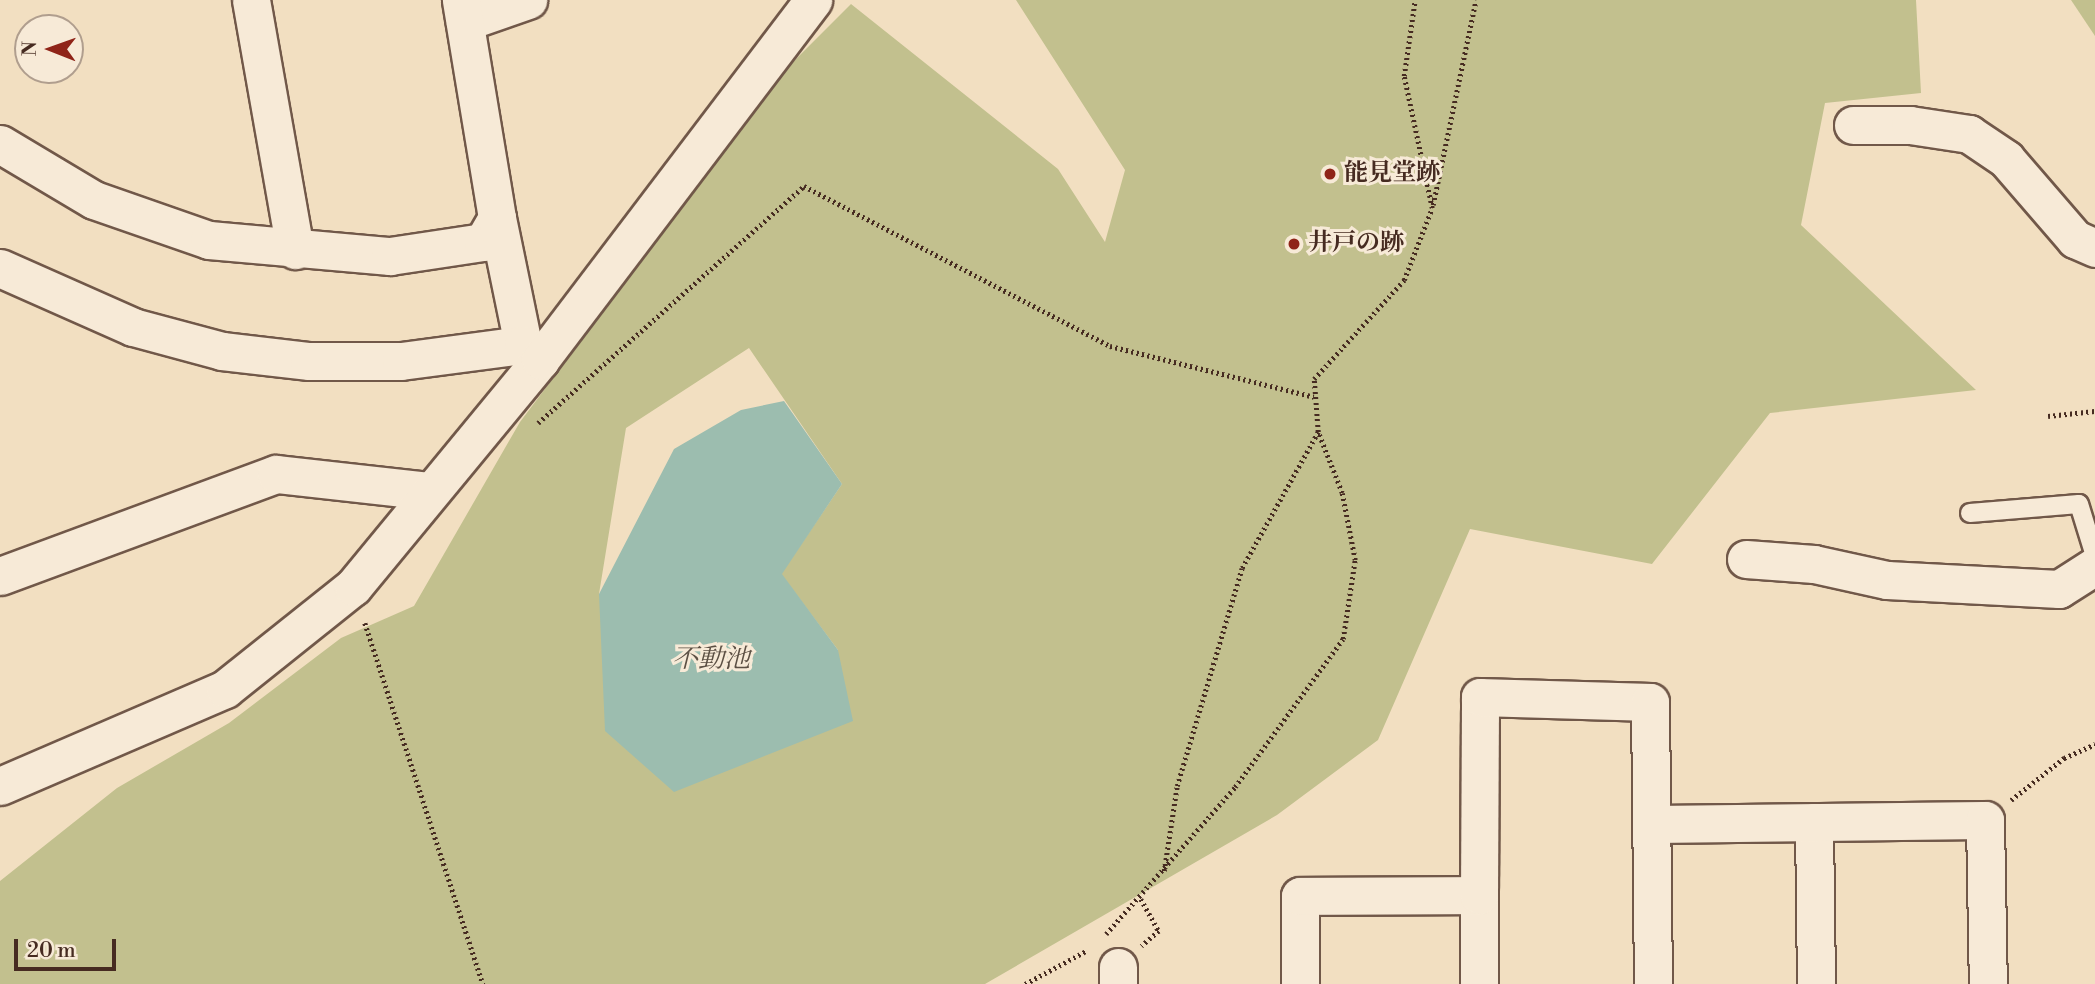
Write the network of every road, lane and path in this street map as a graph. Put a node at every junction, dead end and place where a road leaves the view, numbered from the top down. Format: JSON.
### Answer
{"nodes":[{"id":1,"x":251,"y":0,"type":"edge"},
{"id":2,"x":528,"y":0,"type":"edge"},
{"id":3,"x":813,"y":0,"type":"edge"},
{"id":4,"x":1415,"y":0,"type":"edge"},
{"id":5,"x":1476,"y":0,"type":"edge"},
{"id":6,"x":463,"y":11,"type":"edge"},
{"id":7,"x":1853,"y":125,"type":"dead end"},
{"id":8,"x":0,"y":144,"type":"edge"},
{"id":9,"x":1432,"y":208,"type":"junction"},
{"id":10,"x":497,"y":218,"type":"junction"},
{"id":11,"x":2095,"y":248,"type":"edge"},
{"id":12,"x":295,"y":250,"type":"junction"},
{"id":13,"x":0,"y":268,"type":"edge"},
{"id":14,"x":35,"y":289,"type":"junction"},
{"id":15,"x":0,"y":304,"type":"edge"},
{"id":16,"x":532,"y":353,"type":"junction"},
{"id":17,"x":1314,"y":397,"type":"junction"},
{"id":18,"x":2095,"y":411,"type":"edge"},
{"id":19,"x":2048,"y":416,"type":"dead end"},
{"id":20,"x":527,"y":432,"type":"dead end"},
{"id":21,"x":1318,"y":432,"type":"junction"},
{"id":22,"x":430,"y":491,"type":"junction"},
{"id":23,"x":1970,"y":513,"type":"dead end"},
{"id":24,"x":2095,"y":556,"type":"edge"},
{"id":25,"x":1746,"y":559,"type":"dead end"},
{"id":26,"x":2095,"y":566,"type":"edge"},
{"id":27,"x":0,"y":576,"type":"edge"},
{"id":28,"x":353,"y":587,"type":"junction"},
{"id":29,"x":2095,"y":744,"type":"edge"},
{"id":30,"x":0,"y":786,"type":"edge"},
{"id":31,"x":1985,"y":820,"type":"junction"},
{"id":32,"x":1814,"y":822,"type":"junction"},
{"id":33,"x":1653,"y":824,"type":"junction"},
{"id":34,"x":1164,"y":872,"type":"junction"},
{"id":35,"x":1479,"y":895,"type":"junction"},
{"id":36,"x":1141,"y":899,"type":"junction"},
{"id":37,"x":1107,"y":959,"type":"edge"},
{"id":38,"x":483,"y":984,"type":"edge"},
{"id":39,"x":1025,"y":984,"type":"edge"},
{"id":40,"x":1300,"y":984,"type":"edge"},
{"id":41,"x":1479,"y":984,"type":"edge"},
{"id":42,"x":1653,"y":984,"type":"edge"},
{"id":43,"x":1816,"y":984,"type":"edge"},
{"id":44,"x":1988,"y":984,"type":"edge"}],
"edges":[{"from":1,"to":12,"type":"street"},
{"from":2,"to":6,"type":"street"},
{"from":3,"to":16,"type":"street"},
{"from":4,"to":9,"type":"path"},
{"from":5,"to":9,"type":"path"},
{"from":6,"to":10,"type":"street"},
{"from":7,"to":11,"type":"street"},
{"from":8,"to":12,"type":"street"},
{"from":9,"to":17,"type":"path"},
{"from":10,"to":12,"type":"street"},
{"from":10,"to":16,"type":"street"},
{"from":13,"to":14,"type":"street"},
{"from":14,"to":15,"type":"street"},
{"from":14,"to":16,"type":"street"},
{"from":16,"to":22,"type":"street"},
{"from":17,"to":20,"type":"path"},
{"from":17,"to":21,"type":"path"},
{"from":18,"to":19,"type":"path"},
{"from":21,"to":34,"type":"path"},
{"from":21,"to":34,"type":"path"},
{"from":22,"to":27,"type":"street"},
{"from":22,"to":28,"type":"street"},
{"from":23,"to":24,"type":"lane"},
{"from":25,"to":26,"type":"street"},
{"from":28,"to":30,"type":"street"},
{"from":28,"to":38,"type":"path"},
{"from":29,"to":31,"type":"path"},
{"from":31,"to":32,"type":"street"},
{"from":31,"to":44,"type":"street"},
{"from":32,"to":33,"type":"street"},
{"from":32,"to":43,"type":"street"},
{"from":33,"to":35,"type":"street"},
{"from":33,"to":42,"type":"street"},
{"from":34,"to":36,"type":"path"},
{"from":35,"to":40,"type":"street"},
{"from":35,"to":41,"type":"street"},
{"from":36,"to":37,"type":"path"},
{"from":36,"to":37,"type":"path"},
{"from":37,"to":39,"type":"path"}]}
